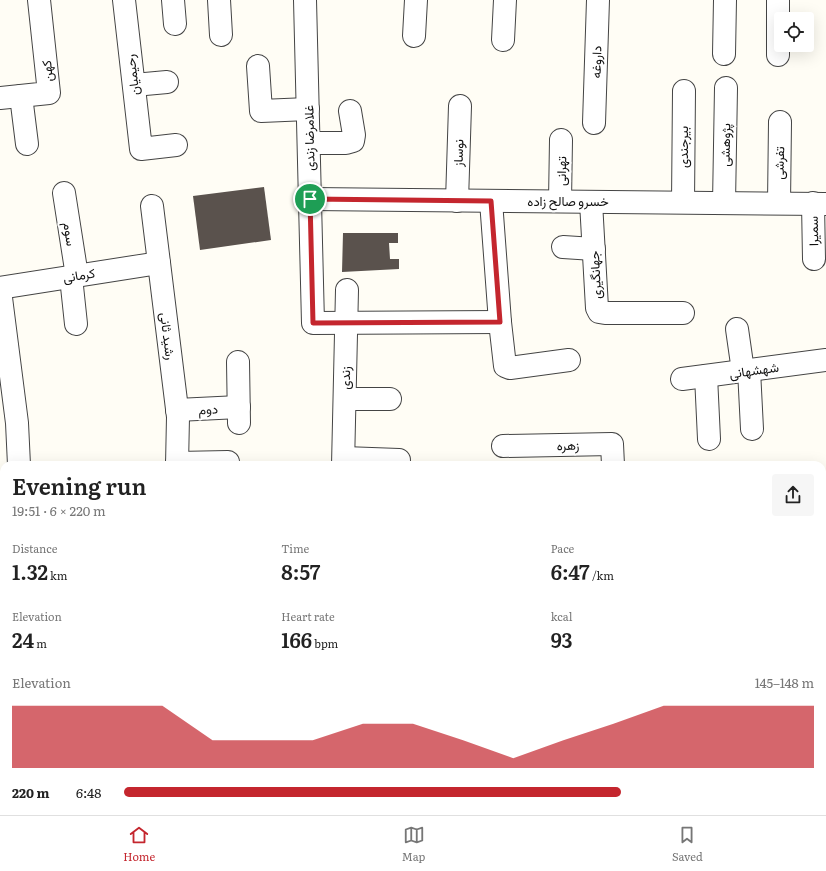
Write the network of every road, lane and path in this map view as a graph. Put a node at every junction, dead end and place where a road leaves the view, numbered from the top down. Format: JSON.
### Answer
{"nodes":[{"id":1,"x":39,"y":0,"type":"edge"},
{"id":2,"x":124,"y":0,"type":"edge"},
{"id":3,"x":173,"y":0,"type":"edge"},
{"id":4,"x":219,"y":0,"type":"edge"},
{"id":5,"x":305,"y":0,"type":"edge"},
{"id":6,"x":416,"y":0,"type":"edge"},
{"id":7,"x":505,"y":0,"type":"edge"},
{"id":8,"x":598,"y":0,"type":"edge"},
{"id":9,"x":725,"y":0,"type":"edge"},
{"id":10,"x":778,"y":0,"type":"edge"},
{"id":11,"x":174,"y":24,"type":"dead end"},
{"id":12,"x":221,"y":35,"type":"dead end"},
{"id":13,"x":414,"y":36,"type":"dead end"},
{"id":14,"x":503,"y":40,"type":"dead end"},
{"id":15,"x":724,"y":54,"type":"dead end"},
{"id":16,"x":778,"y":55,"type":"dead end"},
{"id":17,"x":258,"y":66,"type":"dead end"},
{"id":18,"x":167,"y":82,"type":"dead end"},
{"id":19,"x":134,"y":85,"type":"junction"},
{"id":20,"x":726,"y":88,"type":"dead end"},
{"id":21,"x":684,"y":91,"type":"dead end"},
{"id":22,"x":10,"y":97,"type":"edge"},
{"id":23,"x":460,"y":106,"type":"dead end"},
{"id":24,"x":308,"y":109,"type":"junction"},
{"id":25,"x":350,"y":111,"type":"dead end"},
{"id":26,"x":780,"y":122,"type":"dead end"},
{"id":27,"x":594,"y":123,"type":"dead end"},
{"id":28,"x":561,"y":140,"type":"dead end"},
{"id":29,"x":309,"y":143,"type":"junction"},
{"id":30,"x":27,"y":144,"type":"dead end"},
{"id":31,"x":176,"y":145,"type":"dead end"},
{"id":32,"x":64,"y":193,"type":"dead end"},
{"id":33,"x":310,"y":199,"type":"junction"},
{"id":34,"x":457,"y":201,"type":"junction"},
{"id":35,"x":491,"y":201,"type":"junction"},
{"id":36,"x":560,"y":201,"type":"junction"},
{"id":37,"x":591,"y":202,"type":"junction"},
{"id":38,"x":683,"y":202,"type":"junction"},
{"id":39,"x":724,"y":203,"type":"junction"},
{"id":40,"x":779,"y":203,"type":"junction"},
{"id":41,"x":820,"y":204,"type":"edge"},
{"id":42,"x":152,"y":206,"type":"dead end"},
{"id":43,"x":563,"y":247,"type":"dead end"},
{"id":44,"x":594,"y":249,"type":"junction"},
{"id":45,"x":814,"y":259,"type":"dead end"},
{"id":46,"x":159,"y":263,"type":"junction"},
{"id":47,"x":74,"y":276,"type":"junction"},
{"id":48,"x":0,"y":289,"type":"edge"},
{"id":49,"x":348,"y":290,"type":"dead end"},
{"id":50,"x":683,"y":312,"type":"dead end"},
{"id":51,"x":500,"y":322,"type":"junction"},
{"id":52,"x":347,"y":323,"type":"junction"},
{"id":53,"x":76,"y":324,"type":"dead end"},
{"id":54,"x":737,"y":329,"type":"dead end"},
{"id":55,"x":569,"y":360,"type":"dead end"},
{"id":56,"x":826,"y":360,"type":"edge"},
{"id":57,"x":238,"y":362,"type":"dead end"},
{"id":58,"x":746,"y":371,"type":"junction"},
{"id":59,"x":706,"y":376,"type":"junction"},
{"id":60,"x":682,"y":379,"type":"dead end"},
{"id":61,"x":345,"y":398,"type":"junction"},
{"id":62,"x":390,"y":399,"type":"dead end"},
{"id":63,"x":177,"y":410,"type":"junction"},
{"id":64,"x":752,"y":429,"type":"dead end"},
{"id":65,"x":709,"y":439,"type":"dead end"},
{"id":66,"x":503,"y":446,"type":"dead end"},
{"id":67,"x":399,"y":460,"type":"dead end"},
{"id":68,"x":19,"y":461,"type":"edge"},
{"id":69,"x":177,"y":461,"type":"edge"},
{"id":70,"x":344,"y":461,"type":"edge"},
{"id":71,"x":372,"y":461,"type":"edge"},
{"id":72,"x":613,"y":461,"type":"edge"}],
"edges":[{"from":1,"to":22,"type":"street","name":"کهن"},
{"from":2,"to":19,"type":"street","name":"رحیمیان"},
{"from":3,"to":11,"type":"street"},
{"from":4,"to":12,"type":"street"},
{"from":5,"to":24,"type":"street","name":"غلامرضا زندی"},
{"from":6,"to":13,"type":"street"},
{"from":7,"to":14,"type":"street"},
{"from":8,"to":27,"type":"street","name":"داروغه"},
{"from":9,"to":15,"type":"street"},
{"from":10,"to":16,"type":"street"},
{"from":17,"to":24,"type":"street"},
{"from":18,"to":19,"type":"street"},
{"from":19,"to":31,"type":"street","name":"رحیمیان"},
{"from":20,"to":39,"type":"street","name":"پژوهشی"},
{"from":21,"to":38,"type":"street","name":"بیرجندی"},
{"from":22,"to":30,"type":"street"},
{"from":23,"to":34,"type":"street","name":"نوساز"},
{"from":24,"to":29,"type":"street","name":"غلامرضا زندی"},
{"from":25,"to":29,"type":"street"},
{"from":26,"to":40,"type":"street","name":"تفرشی"},
{"from":28,"to":36,"type":"street","name":"تهرانی"},
{"from":29,"to":33,"type":"street","name":"غلامرضا زندی"},
{"from":32,"to":47,"type":"street","name":"سوم"},
{"from":33,"to":34,"type":"street","name":"خسرو صالح زاده"},
{"from":33,"to":52,"type":"street","name":"غلامرضا زندی"},
{"from":34,"to":35,"type":"street","name":"خسرو صالح زاده"},
{"from":35,"to":36,"type":"street","name":"خسرو صالح زاده"},
{"from":35,"to":51,"type":"street"},
{"from":36,"to":37,"type":"street","name":"خسرو صالح زاده"},
{"from":37,"to":38,"type":"street","name":"خسرو صالح زاده"},
{"from":37,"to":44,"type":"street","name":"جهانگیری"},
{"from":38,"to":39,"type":"street","name":"خسرو صالح زاده"},
{"from":39,"to":40,"type":"street","name":"خسرو صالح زاده"},
{"from":40,"to":41,"type":"street","name":"خسرو صالح زاده"},
{"from":41,"to":45,"type":"street","name":"سمیرا"},
{"from":42,"to":46,"type":"street","name":"رشید ثانی"},
{"from":43,"to":44,"type":"street"},
{"from":44,"to":50,"type":"street","name":"جهانگیری"},
{"from":46,"to":47,"type":"street","name":"کرمانی"},
{"from":46,"to":63,"type":"street","name":"رشید ثانی"},
{"from":47,"to":48,"type":"street","name":"کرمانی"},
{"from":47,"to":53,"type":"street","name":"سوم"},
{"from":48,"to":68,"type":"street"},
{"from":49,"to":52,"type":"street","name":"زندی"},
{"from":51,"to":52,"type":"street"},
{"from":51,"to":55,"type":"street"},
{"from":52,"to":61,"type":"street","name":"زندی"},
{"from":54,"to":58,"type":"street"},
{"from":56,"to":58,"type":"street","name":"شهشهانی"},
{"from":57,"to":63,"type":"street","name":"دوم"},
{"from":58,"to":59,"type":"street","name":"شهشهانی"},
{"from":58,"to":64,"type":"street"},
{"from":59,"to":60,"type":"street","name":"شهشهانی"},
{"from":59,"to":65,"type":"street"},
{"from":61,"to":62,"type":"street"},
{"from":61,"to":70,"type":"street","name":"زندی"},
{"from":63,"to":69,"type":"street","name":"رشید ثانی"},
{"from":66,"to":72,"type":"street","name":"زهره"},
{"from":67,"to":71,"type":"street"}]}
